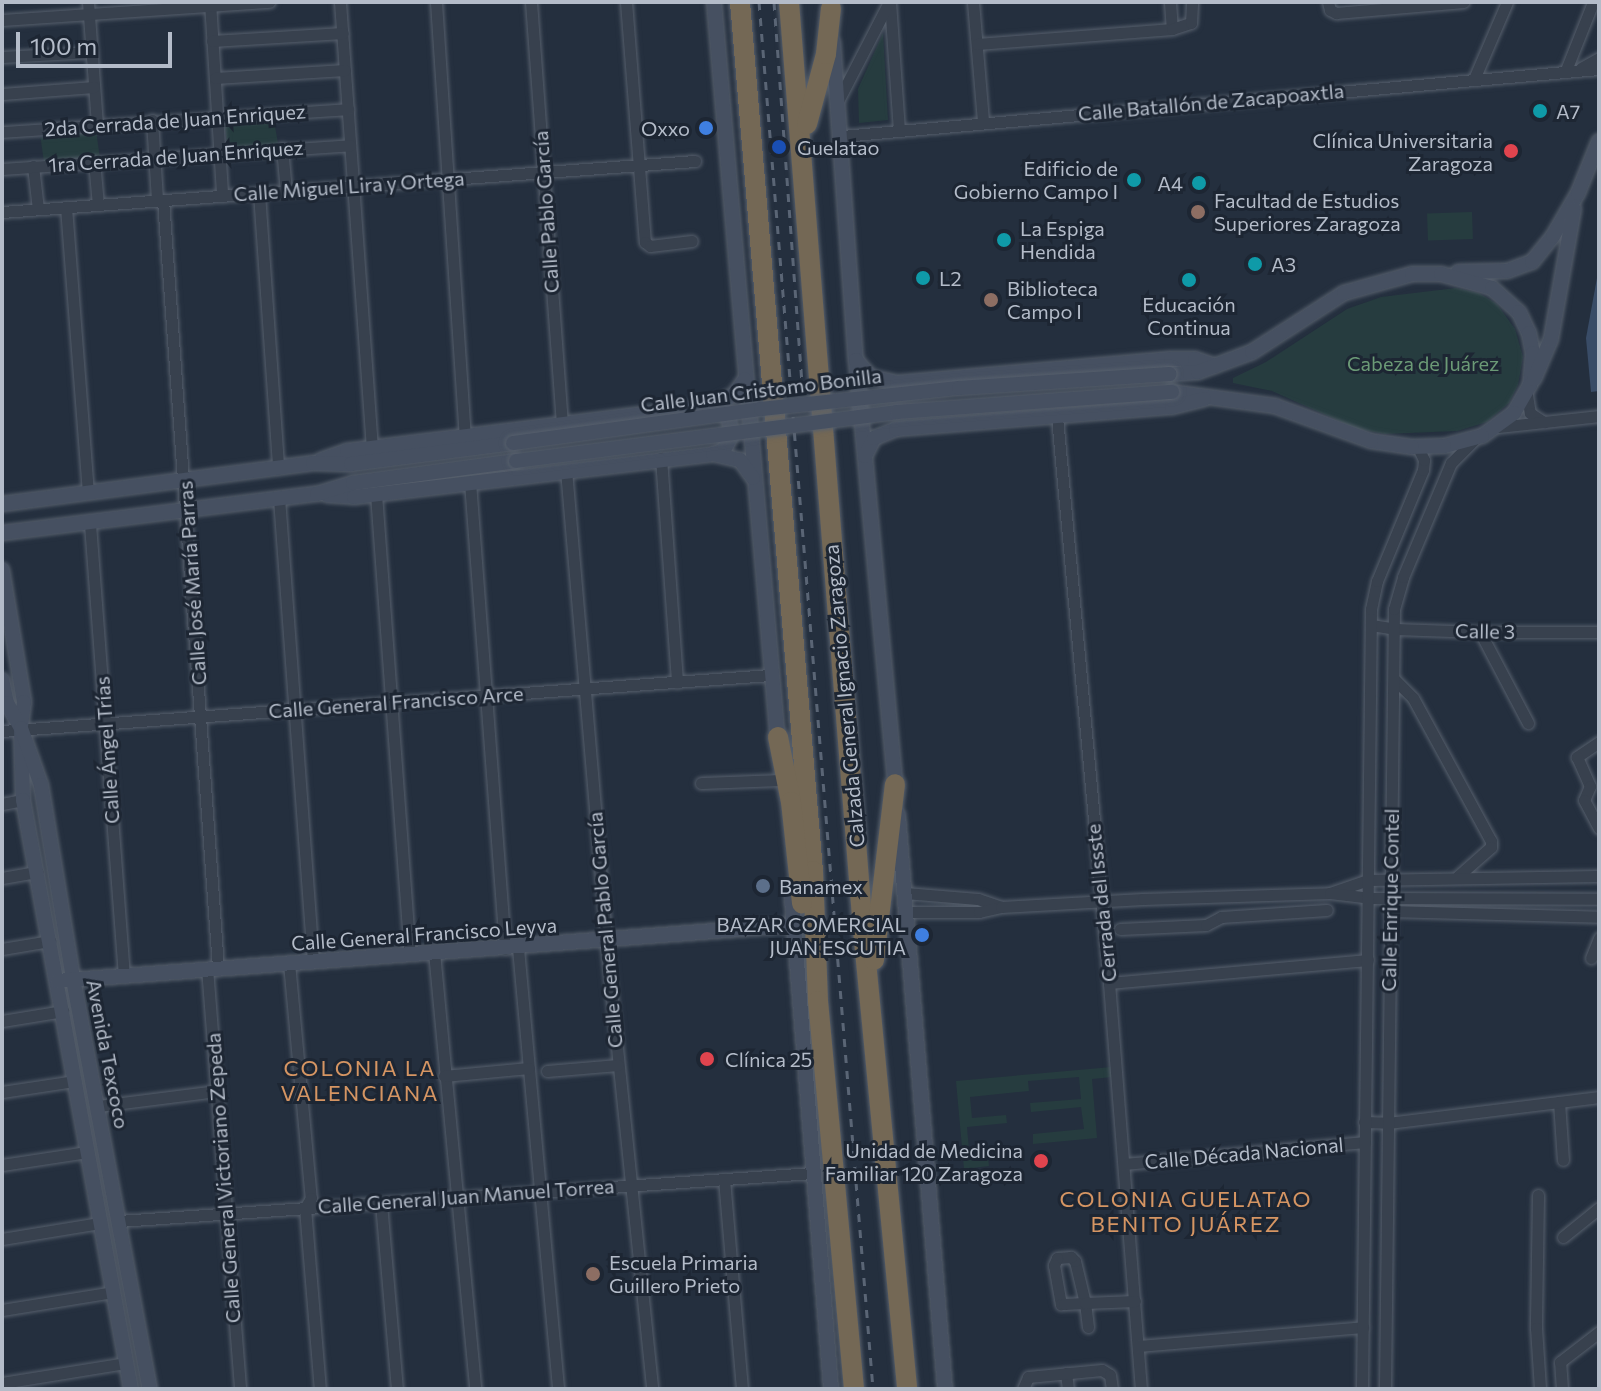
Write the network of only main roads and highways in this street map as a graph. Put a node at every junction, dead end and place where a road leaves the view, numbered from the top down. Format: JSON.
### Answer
{"nodes":[{"id":1,"x":714,"y":2,"type":"edge"},
{"id":2,"x":740,"y":2,"type":"edge"},
{"id":3,"x":789,"y":2,"type":"edge"},
{"id":4,"x":830,"y":5,"type":"edge"},
{"id":5,"x":1599,"y":141,"type":"edge"},
{"id":6,"x":802,"y":143,"type":"junction"},
{"id":7,"x":1578,"y":193,"type":"junction"},
{"id":8,"x":1441,"y":274,"type":"junction"},
{"id":9,"x":856,"y":360,"type":"junction"},
{"id":10,"x":1215,"y":366,"type":"junction"},
{"id":11,"x":745,"y":379,"type":"junction"},
{"id":12,"x":897,"y":383,"type":"junction"},
{"id":13,"x":1528,"y":390,"type":"junction"},
{"id":14,"x":1216,"y":396,"type":"junction"},
{"id":15,"x":707,"y":407,"type":"junction"},
{"id":16,"x":896,"y":429,"type":"junction"},
{"id":17,"x":713,"y":454,"type":"junction"},
{"id":18,"x":864,"y":461,"type":"junction"},
{"id":19,"x":313,"y":463,"type":"junction"},
{"id":20,"x":755,"y":487,"type":"junction"},
{"id":21,"x":317,"y":494,"type":"junction"},
{"id":22,"x":2,"y":504,"type":"edge"},
{"id":23,"x":2,"y":533,"type":"edge"},
{"id":24,"x":2,"y":570,"type":"edge"},
{"id":25,"x":2,"y":680,"type":"edge"},
{"id":26,"x":21,"y":728,"type":"junction"},
{"id":27,"x":778,"y":737,"type":"junction"},
{"id":28,"x":895,"y":784,"type":"junction"},
{"id":29,"x":794,"y":925,"type":"junction"},
{"id":30,"x":73,"y":979,"type":"junction"},
{"id":31,"x":57,"y":981,"type":"junction"},
{"id":32,"x":818,"y":1001,"type":"junction"},
{"id":33,"x":869,"y":1003,"type":"junction"},
{"id":34,"x":131,"y":1389,"type":"edge"},
{"id":35,"x":150,"y":1389,"type":"edge"},
{"id":36,"x":831,"y":1389,"type":"edge"},
{"id":37,"x":854,"y":1389,"type":"edge"},
{"id":38,"x":907,"y":1389,"type":"edge"},
{"id":39,"x":945,"y":1389,"type":"edge"}],
"edges":[{"from":1,"to":11,"type":"main road"},
{"from":2,"to":32,"type":"highway"},
{"from":3,"to":6,"type":"highway","name":"Calzada General Ignacio Zaragoza"},
{"from":4,"to":6,"type":"highway"},
{"from":4,"to":9,"type":"main road","name":"Calzada General Ignacio Zaragoza"},
{"from":5,"to":7,"type":"main road"},
{"from":6,"to":33,"type":"highway","name":"Calzada General Ignacio Zaragoza"},
{"from":7,"to":8,"type":"main road"},
{"from":7,"to":13,"type":"main road"},
{"from":8,"to":10,"type":"main road","name":"Calle Juan Cristomo Bonilla"},
{"from":8,"to":13,"type":"main road","name":"Calle Juan Cristomo Bonilla"},
{"from":9,"to":12,"type":"main road","name":"Calle Juan Cristomo Bonilla"},
{"from":9,"to":18,"type":"main road","name":"Calzada General Ignacio Zaragoza"},
{"from":10,"to":12,"type":"main road","name":"Calle Juan Cristomo Bonilla"},
{"from":10,"to":19,"type":"main road","name":"Calle Juan Cristomo Bonilla","bridge":true},
{"from":11,"to":15,"type":"main road","name":"Calle Juan Cristomo Bonilla"},
{"from":11,"to":20,"type":"main road"},
{"from":12,"to":16,"type":"main road"},
{"from":13,"to":14,"type":"main road","name":"Calle Juan Cristomo Bonilla"},
{"from":14,"to":16,"type":"main road","name":"Calle Juan Cristomo Bonilla"},
{"from":14,"to":21,"type":"main road","name":"Calle Juan Cristomo Bonilla","bridge":true},
{"from":15,"to":17,"type":"main road"},
{"from":15,"to":19,"type":"main road","name":"Calle Juan Cristomo Bonilla"},
{"from":16,"to":18,"type":"main road"},
{"from":17,"to":20,"type":"main road","name":"Calle Juan Cristomo Bonilla"},
{"from":17,"to":21,"type":"main road","name":"Calle Juan Cristomo Bonilla"},
{"from":18,"to":28,"type":"main road","name":"Calzada General Ignacio Zaragoza"},
{"from":19,"to":22,"type":"main road","name":"Calle Juan Cristomo Bonilla"},
{"from":20,"to":27,"type":"main road"},
{"from":21,"to":23,"type":"main road","name":"Calle Juan Cristomo Bonilla"},
{"from":24,"to":26,"type":"main road","name":"Avenida Texcoco"},
{"from":25,"to":26,"type":"main road","name":"Avenida Texcoco"},
{"from":26,"to":30,"type":"main road","name":"Avenida Texcoco"},
{"from":26,"to":31,"type":"main road","name":"Avenida Texcoco"},
{"from":27,"to":29,"type":"main road"},
{"from":27,"to":32,"type":"highway"},
{"from":28,"to":33,"type":"highway"},
{"from":28,"to":39,"type":"main road","name":"Calzada General Ignacio Zaragoza"},
{"from":29,"to":30,"type":"main road","name":"Calle General Francisco Leyva"},
{"from":29,"to":36,"type":"main road"},
{"from":30,"to":31,"type":"main road","name":"Calle General Francisco Leyva"},
{"from":30,"to":35,"type":"main road","name":"Avenida Texcoco"},
{"from":31,"to":34,"type":"main road","name":"Avenida Texcoco"},
{"from":32,"to":37,"type":"highway"},
{"from":33,"to":38,"type":"highway","name":"Calzada General Ignacio Zaragoza"}]}
